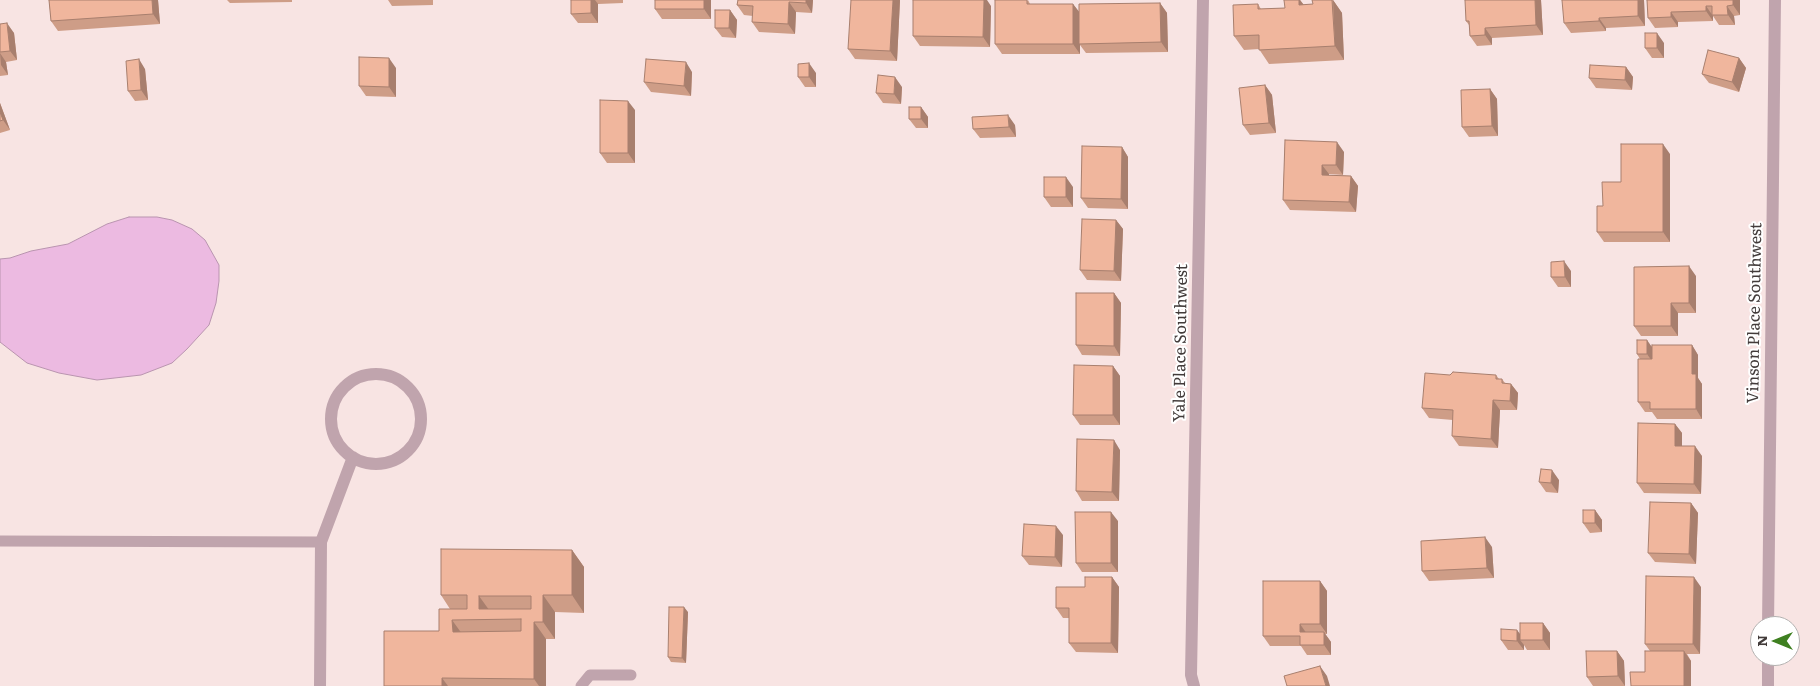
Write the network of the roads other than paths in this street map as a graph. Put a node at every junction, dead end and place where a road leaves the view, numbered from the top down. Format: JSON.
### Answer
{"nodes":[{"id":1,"x":1203,"y":0,"type":"edge"},
{"id":2,"x":1775,"y":0,"type":"edge"},
{"id":3,"x":353,"y":457,"type":"junction"},
{"id":4,"x":0,"y":541,"type":"edge"},
{"id":5,"x":321,"y":542,"type":"junction"},
{"id":6,"x":1768,"y":616,"type":"edge"},
{"id":7,"x":1768,"y":666,"type":"edge"},
{"id":8,"x":631,"y":675,"type":"dead end"},
{"id":9,"x":320,"y":686,"type":"edge"},
{"id":10,"x":581,"y":686,"type":"edge"},
{"id":11,"x":1194,"y":686,"type":"edge"},
{"id":12,"x":1768,"y":686,"type":"edge"}],
"edges":[{"from":1,"to":11,"type":"street","name":"Yale Place Southwest"},
{"from":2,"to":6,"type":"street","name":"Vinson Place Southwest"},
{"from":3,"to":3,"type":"street"},
{"from":3,"to":5,"type":"street"},
{"from":4,"to":5,"type":"lane"},
{"from":5,"to":9,"type":"street"},
{"from":7,"to":12,"type":"street"},
{"from":8,"to":10,"type":"lane"}]}
